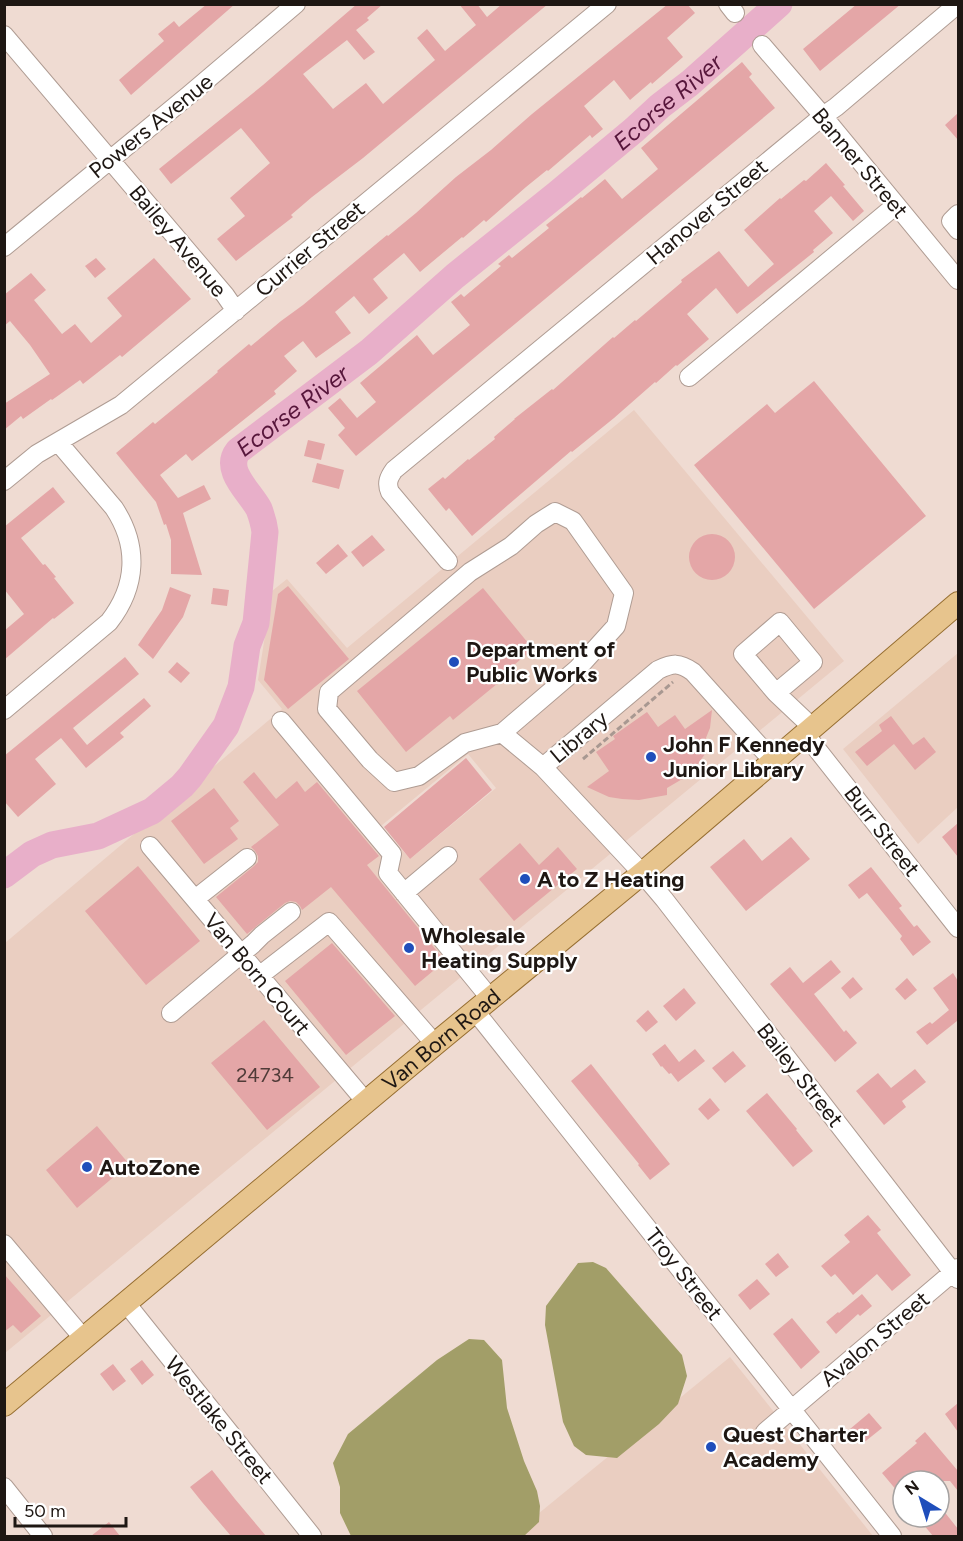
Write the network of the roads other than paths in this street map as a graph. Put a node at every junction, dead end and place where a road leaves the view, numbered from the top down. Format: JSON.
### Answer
{"nodes":[{"id":1,"x":296,"y":4,"type":"edge"},
{"id":2,"x":607,"y":4,"type":"edge"},
{"id":3,"x":958,"y":4,"type":"edge"},
{"id":4,"x":4,"y":35,"type":"edge"},
{"id":5,"x":762,"y":45,"type":"dead end"},
{"id":6,"x":823,"y":116,"type":"junction"},
{"id":7,"x":109,"y":160,"type":"junction"},
{"id":8,"x":896,"y":205,"type":"junction"},
{"id":9,"x":958,"y":214,"type":"edge"},
{"id":10,"x":958,"y":230,"type":"edge"},
{"id":11,"x":4,"y":247,"type":"edge"},
{"id":12,"x":958,"y":280,"type":"edge"},
{"id":13,"x":236,"y":311,"type":"junction"},
{"id":14,"x":689,"y":377,"type":"dead end"},
{"id":15,"x":58,"y":442,"type":"junction"},
{"id":16,"x":4,"y":481,"type":"edge"},
{"id":17,"x":448,"y":561,"type":"dead end"},
{"id":18,"x":958,"y":603,"type":"edge"},
{"id":19,"x":776,"y":693,"type":"dead end"},
{"id":20,"x":4,"y":710,"type":"edge"},
{"id":21,"x":281,"y":722,"type":"dead end"},
{"id":22,"x":809,"y":731,"type":"junction"},
{"id":23,"x":502,"y":733,"type":"junction"},
{"id":24,"x":772,"y":761,"type":"junction"},
{"id":25,"x":543,"y":767,"type":"junction"},
{"id":26,"x":150,"y":846,"type":"dead end"},
{"id":27,"x":448,"y":856,"type":"dead end"},
{"id":28,"x":247,"y":858,"type":"dead end"},
{"id":29,"x":642,"y":873,"type":"junction"},
{"id":30,"x":404,"y":894,"type":"junction"},
{"id":31,"x":195,"y":900,"type":"junction"},
{"id":32,"x":291,"y":912,"type":"dead end"},
{"id":33,"x":958,"y":928,"type":"edge"},
{"id":34,"x":241,"y":954,"type":"junction"},
{"id":35,"x":259,"y":976,"type":"junction"},
{"id":36,"x":483,"y":1005,"type":"junction"},
{"id":37,"x":171,"y":1013,"type":"dead end"},
{"id":38,"x":435,"y":1044,"type":"junction"},
{"id":39,"x":366,"y":1102,"type":"junction"},
{"id":40,"x":4,"y":1244,"type":"edge"},
{"id":41,"x":957,"y":1273,"type":"edge"},
{"id":42,"x":126,"y":1303,"type":"junction"},
{"id":43,"x":84,"y":1339,"type":"junction"},
{"id":44,"x":7,"y":1399,"type":"edge"},
{"id":45,"x":791,"y":1409,"type":"junction"},
{"id":46,"x":765,"y":1432,"type":"dead end"},
{"id":47,"x":4,"y":1487,"type":"edge"},
{"id":48,"x":43,"y":1536,"type":"edge"},
{"id":49,"x":312,"y":1536,"type":"edge"},
{"id":50,"x":892,"y":1536,"type":"edge"}],
"edges":[{"from":1,"to":7,"type":"street","name":"Powers Avenue"},
{"from":2,"to":13,"type":"street","name":"Currier Street"},
{"from":3,"to":6,"type":"street","name":"Hanover Street"},
{"from":4,"to":7,"type":"street","name":"Bailey Avenue"},
{"from":5,"to":6,"type":"street","name":"Banner Street"},
{"from":6,"to":8,"type":"street","name":"Banner Street"},
{"from":6,"to":17,"type":"street","name":"Hanover Street"},
{"from":7,"to":11,"type":"street","name":"Powers Avenue"},
{"from":7,"to":13,"type":"street","name":"Bailey Avenue"},
{"from":8,"to":12,"type":"street","name":"Banner Street"},
{"from":8,"to":14,"type":"street"},
{"from":9,"to":10,"type":"street"},
{"from":13,"to":15,"type":"street","name":"Currier Street"},
{"from":15,"to":16,"type":"street","name":"Currier Street"},
{"from":15,"to":20,"type":"street"},
{"from":18,"to":22,"type":"main road","name":"Van Born Road"},
{"from":19,"to":22,"type":"street","name":"Burr Street"},
{"from":21,"to":30,"type":"street","name":"Troy Street"},
{"from":22,"to":24,"type":"main road","name":"Van Born Road"},
{"from":22,"to":33,"type":"street","name":"Burr Street"},
{"from":23,"to":23,"type":"street"},
{"from":23,"to":25,"type":"street","name":"Bailey Street"},
{"from":24,"to":25,"type":"street","name":"Library"},
{"from":24,"to":29,"type":"main road","name":"Van Born Road"},
{"from":25,"to":29,"type":"street","name":"Bailey Street"},
{"from":26,"to":31,"type":"street","name":"Van Born Court"},
{"from":27,"to":30,"type":"street"},
{"from":28,"to":31,"type":"street"},
{"from":29,"to":36,"type":"main road","name":"Van Born Road"},
{"from":29,"to":41,"type":"street","name":"Bailey Street"},
{"from":30,"to":36,"type":"street","name":"Troy Street"},
{"from":31,"to":34,"type":"street","name":"Van Born Court"},
{"from":32,"to":34,"type":"street"},
{"from":34,"to":35,"type":"street","name":"Van Born Court"},
{"from":34,"to":37,"type":"street"},
{"from":35,"to":38,"type":"street"},
{"from":35,"to":39,"type":"street","name":"Van Born Court"},
{"from":36,"to":38,"type":"main road","name":"Van Born Road"},
{"from":36,"to":45,"type":"street","name":"Troy Street"},
{"from":38,"to":39,"type":"main road","name":"Van Born Road"},
{"from":39,"to":42,"type":"main road","name":"Van Born Road"},
{"from":40,"to":43,"type":"street"},
{"from":41,"to":45,"type":"street","name":"Avalon Street"},
{"from":42,"to":43,"type":"main road","name":"Van Born Road"},
{"from":42,"to":49,"type":"street","name":"Westlake Street"},
{"from":43,"to":44,"type":"main road","name":"Van Born Road"},
{"from":45,"to":46,"type":"street","name":"Avalon Street"},
{"from":45,"to":50,"type":"street","name":"Troy Street"},
{"from":47,"to":48,"type":"street"}]}
